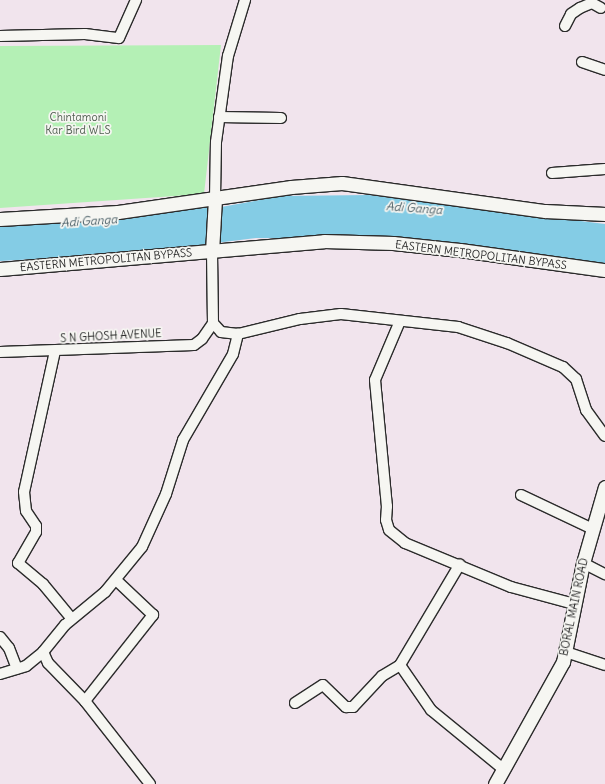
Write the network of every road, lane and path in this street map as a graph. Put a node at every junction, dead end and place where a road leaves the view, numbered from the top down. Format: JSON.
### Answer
{"nodes":[{"id":1,"x":136,"y":0,"type":"edge"},
{"id":2,"x":246,"y":0,"type":"edge"},
{"id":3,"x":603,"y":9,"type":"edge"},
{"id":4,"x":566,"y":26,"type":"dead end"},
{"id":5,"x":0,"y":36,"type":"edge"},
{"id":6,"x":582,"y":62,"type":"dead end"},
{"id":7,"x":605,"y":70,"type":"edge"},
{"id":8,"x":219,"y":117,"type":"junction"},
{"id":9,"x":281,"y":118,"type":"dead end"},
{"id":10,"x":605,"y":169,"type":"edge"},
{"id":11,"x":552,"y":173,"type":"dead end"},
{"id":12,"x":215,"y":198,"type":"junction"},
{"id":13,"x":605,"y":214,"type":"edge"},
{"id":14,"x":0,"y":219,"type":"edge"},
{"id":15,"x":212,"y":252,"type":"junction"},
{"id":16,"x":0,"y":269,"type":"edge"},
{"id":17,"x":605,"y":270,"type":"edge"},
{"id":18,"x":400,"y":321,"type":"junction"},
{"id":19,"x":213,"y":324,"type":"junction"},
{"id":20,"x":238,"y":334,"type":"junction"},
{"id":21,"x":55,"y":351,"type":"junction"},
{"id":22,"x":0,"y":352,"type":"edge"},
{"id":23,"x":605,"y":436,"type":"edge"},
{"id":24,"x":605,"y":487,"type":"edge"},
{"id":25,"x":521,"y":495,"type":"dead end"},
{"id":26,"x":593,"y":529,"type":"junction"},
{"id":27,"x":583,"y":563,"type":"junction"},
{"id":28,"x":460,"y":564,"type":"junction"},
{"id":29,"x":605,"y":574,"type":"edge"},
{"id":30,"x":116,"y":580,"type":"junction"},
{"id":31,"x":574,"y":604,"type":"junction"},
{"id":32,"x":72,"y":619,"type":"junction"},
{"id":33,"x":0,"y":637,"type":"edge"},
{"id":34,"x":43,"y":652,"type":"junction"},
{"id":35,"x":566,"y":652,"type":"junction"},
{"id":36,"x":400,"y":665,"type":"junction"},
{"id":37,"x":605,"y":665,"type":"edge"},
{"id":38,"x":17,"y":669,"type":"junction"},
{"id":39,"x":0,"y":674,"type":"edge"},
{"id":40,"x":85,"y":701,"type":"junction"},
{"id":41,"x":295,"y":703,"type":"dead end"},
{"id":42,"x":503,"y":770,"type":"junction"},
{"id":43,"x":150,"y":784,"type":"edge"},
{"id":44,"x":495,"y":784,"type":"edge"}],
"edges":[{"from":1,"to":5,"type":"street"},
{"from":2,"to":8,"type":"street"},
{"from":3,"to":4,"type":"street"},
{"from":6,"to":7,"type":"street"},
{"from":8,"to":9,"type":"street"},
{"from":8,"to":12,"type":"street"},
{"from":10,"to":11,"type":"street"},
{"from":12,"to":13,"type":"main road"},
{"from":12,"to":14,"type":"main road"},
{"from":12,"to":15,"type":"main road"},
{"from":15,"to":16,"type":"main road","name":"EASTERN METROPOLITAN BYPASS"},
{"from":15,"to":17,"type":"main road","name":"EASTERN METROPOLITAN BYPASS"},
{"from":15,"to":19,"type":"street"},
{"from":18,"to":20,"type":"street"},
{"from":18,"to":23,"type":"street"},
{"from":18,"to":28,"type":"street"},
{"from":19,"to":20,"type":"street"},
{"from":19,"to":21,"type":"street","name":"S N GHOSH AVENUE"},
{"from":20,"to":30,"type":"street"},
{"from":21,"to":22,"type":"street","name":"S N GHOSH AVENUE"},
{"from":21,"to":32,"type":"street"},
{"from":24,"to":26,"type":"main road","name":"BORAL MAIN ROAD"},
{"from":25,"to":26,"type":"street"},
{"from":26,"to":27,"type":"main road","name":"BORAL MAIN ROAD"},
{"from":27,"to":29,"type":"street"},
{"from":27,"to":31,"type":"main road","name":"BORAL MAIN ROAD"},
{"from":28,"to":31,"type":"street"},
{"from":28,"to":36,"type":"street"},
{"from":30,"to":32,"type":"street"},
{"from":30,"to":40,"type":"street"},
{"from":31,"to":35,"type":"main road","name":"BORAL MAIN ROAD"},
{"from":32,"to":34,"type":"street"},
{"from":33,"to":38,"type":"street"},
{"from":34,"to":38,"type":"street"},
{"from":34,"to":40,"type":"street"},
{"from":35,"to":37,"type":"street"},
{"from":35,"to":42,"type":"main road","name":"BORAL MAIN ROAD"},
{"from":36,"to":41,"type":"street"},
{"from":36,"to":42,"type":"street"},
{"from":38,"to":39,"type":"street"},
{"from":40,"to":43,"type":"street"},
{"from":42,"to":44,"type":"main road","name":"BORAL MAIN ROAD"}]}
